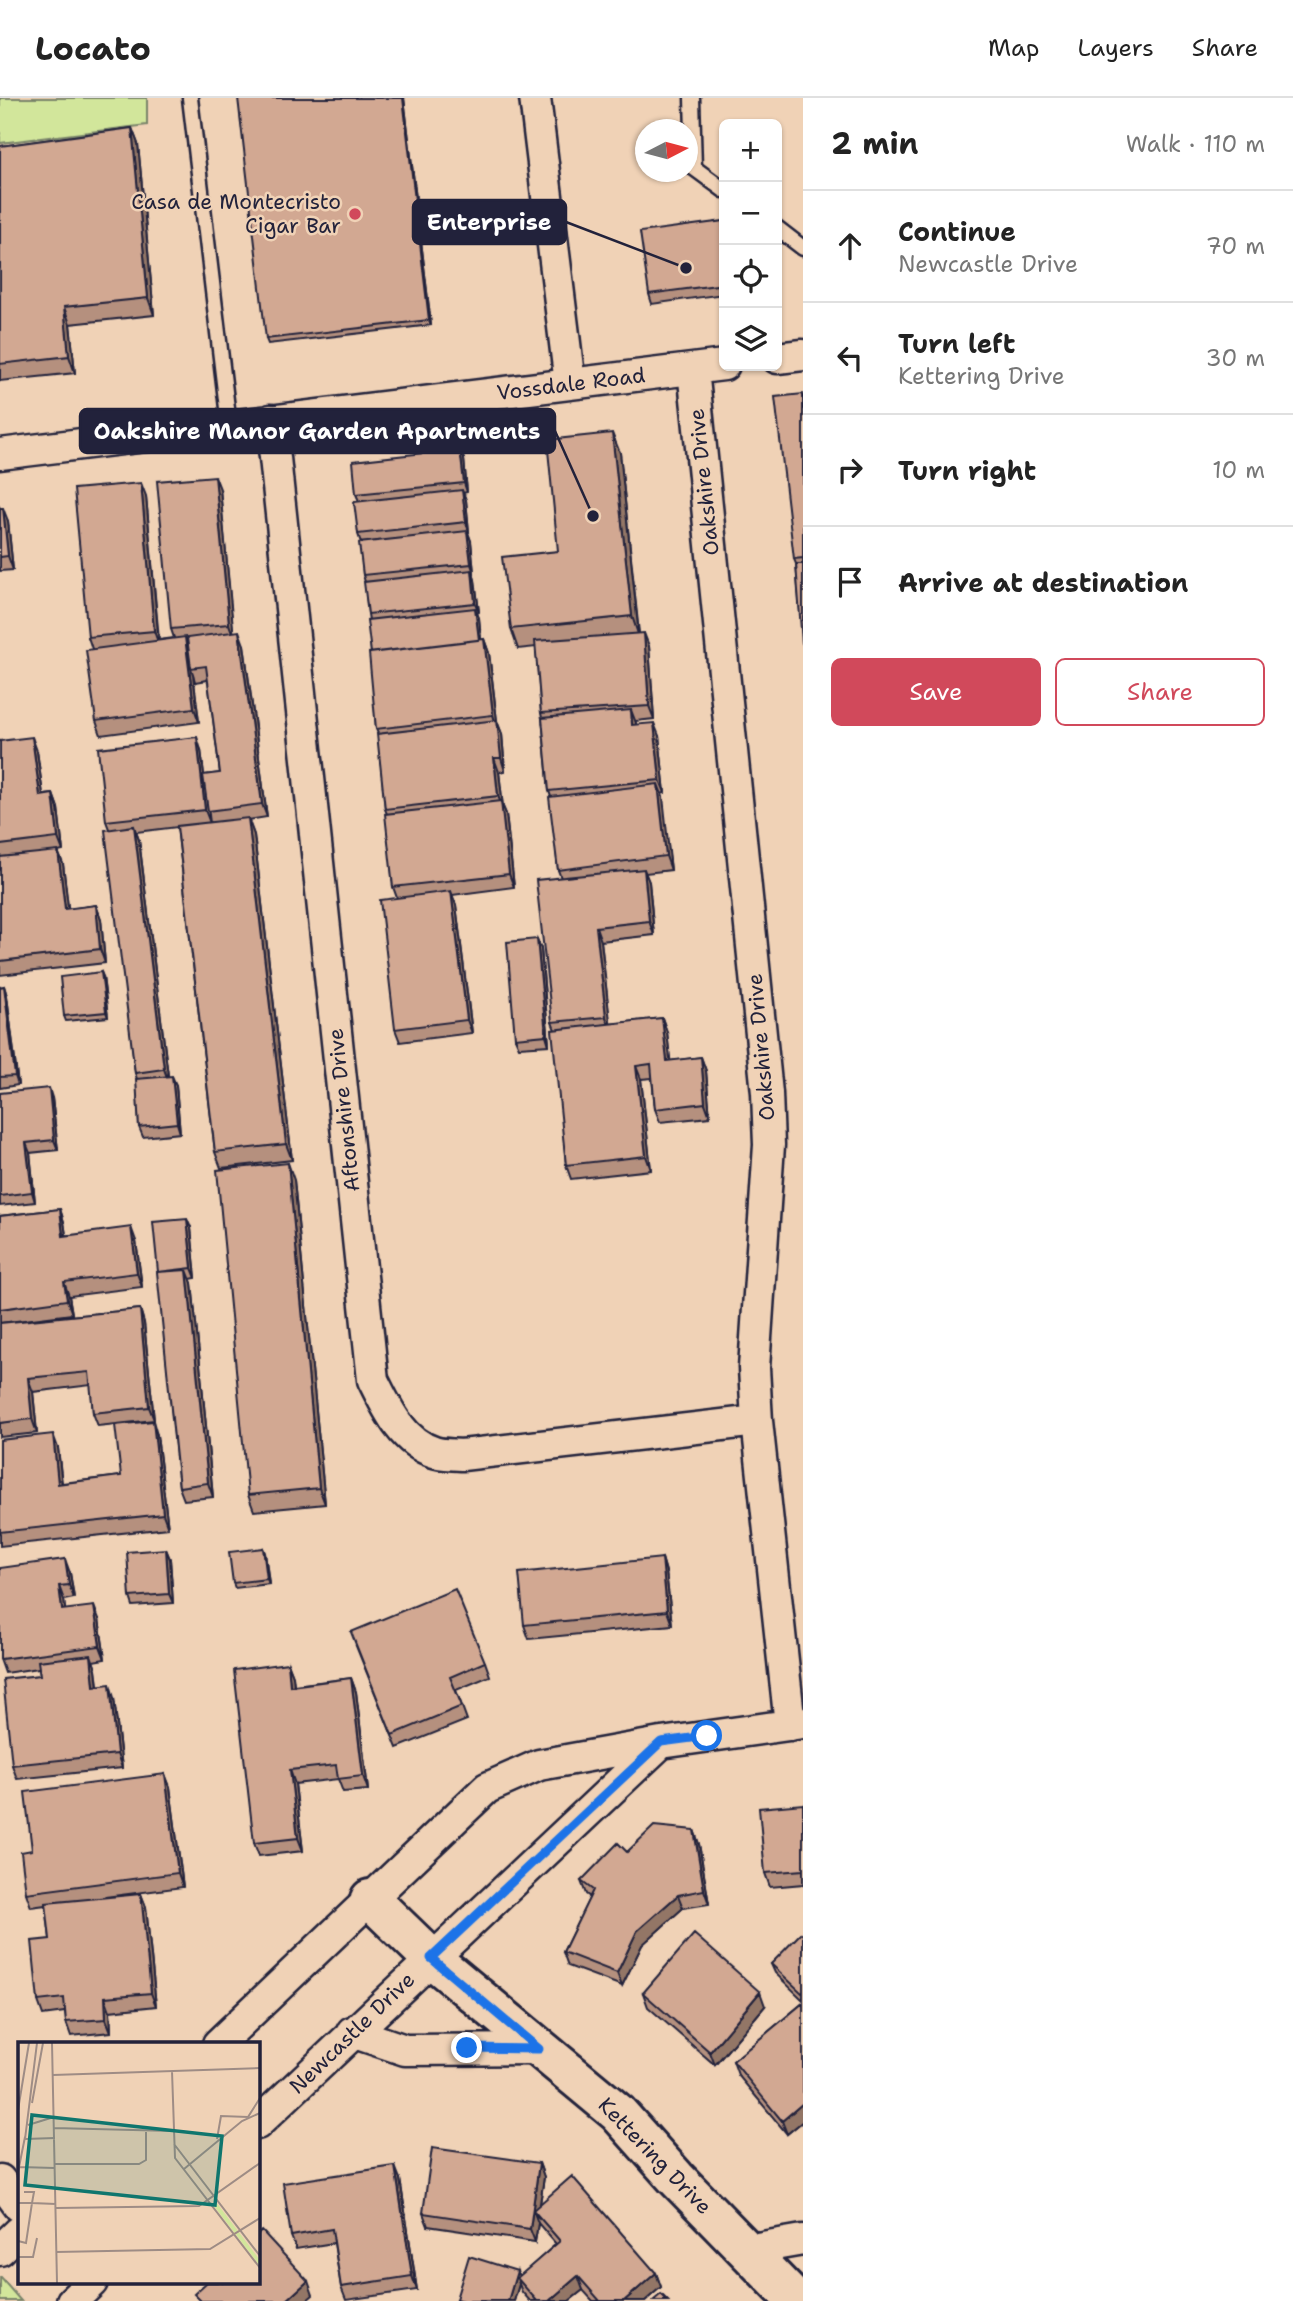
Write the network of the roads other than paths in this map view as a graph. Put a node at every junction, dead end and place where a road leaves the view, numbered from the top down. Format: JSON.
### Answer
{"nodes":[{"id":1,"x":190,"y":98,"type":"edge"},
{"id":2,"x":536,"y":98,"type":"edge"},
{"id":3,"x":692,"y":98,"type":"edge"},
{"id":4,"x":719,"y":186,"type":"edge"},
{"id":5,"x":782,"y":233,"type":"edge"},
{"id":6,"x":803,"y":248,"type":"edge"},
{"id":7,"x":803,"y":355,"type":"edge"},
{"id":8,"x":782,"y":357,"type":"edge"},
{"id":9,"x":719,"y":366,"type":"edge"},
{"id":10,"x":692,"y":369,"type":"junction"},
{"id":11,"x":570,"y":384,"type":"junction"},
{"id":12,"x":271,"y":420,"type":"junction"},
{"id":13,"x":229,"y":425,"type":"junction"},
{"id":14,"x":0,"y":454,"type":"edge"},
{"id":15,"x":757,"y":1422,"type":"junction"},
{"id":16,"x":797,"y":1724,"type":"edge"},
{"id":17,"x":661,"y":1742,"type":"junction"},
{"id":18,"x":370,"y":1899,"type":"junction"},
{"id":19,"x":431,"y":1958,"type":"junction"},
{"id":20,"x":352,"y":2032,"type":"junction"},
{"id":21,"x":220,"y":2042,"type":"edge"},
{"id":22,"x":539,"y":2049,"type":"junction"},
{"id":23,"x":259,"y":2122,"type":"edge"},
{"id":24,"x":0,"y":2180,"type":"edge"},
{"id":25,"x":18,"y":2205,"type":"edge"},
{"id":26,"x":18,"y":2233,"type":"edge"},
{"id":27,"x":803,"y":2240,"type":"edge"},
{"id":28,"x":0,"y":2250,"type":"edge"},
{"id":29,"x":746,"y":2250,"type":"junction"},
{"id":30,"x":796,"y":2301,"type":"edge"}],
"edges":[{"from":1,"to":13,"type":"lane"},
{"from":2,"to":11,"type":"street"},
{"from":3,"to":4,"type":"lane"},
{"from":5,"to":6,"type":"lane"},
{"from":7,"to":8,"type":"street"},
{"from":9,"to":10,"type":"street","name":"Vossdale Road"},
{"from":10,"to":11,"type":"street","name":"Vossdale Road"},
{"from":10,"to":15,"type":"street","name":"Oakshire Drive"},
{"from":11,"to":12,"type":"street","name":"Vossdale Road"},
{"from":12,"to":13,"type":"street","name":"Vossdale Road"},
{"from":12,"to":15,"type":"street","name":"Aftonshire Drive"},
{"from":13,"to":14,"type":"street","name":"Vossdale Road"},
{"from":15,"to":16,"type":"street","name":"Oakshire Drive"},
{"from":16,"to":17,"type":"street"},
{"from":17,"to":18,"type":"street"},
{"from":17,"to":19,"type":"street","name":"Newcastle Drive"},
{"from":18,"to":19,"type":"street","name":"Kettering Drive"},
{"from":18,"to":21,"type":"street"},
{"from":19,"to":20,"type":"street","name":"Newcastle Drive"},
{"from":19,"to":22,"type":"street","name":"Kettering Drive"},
{"from":20,"to":22,"type":"street"},
{"from":20,"to":23,"type":"street","name":"Newcastle Drive"},
{"from":22,"to":29,"type":"street","name":"Kettering Drive"},
{"from":24,"to":25,"type":"street"},
{"from":26,"to":28,"type":"street"},
{"from":27,"to":29,"type":"street"},
{"from":29,"to":30,"type":"street","name":"Kettering Drive"}]}
